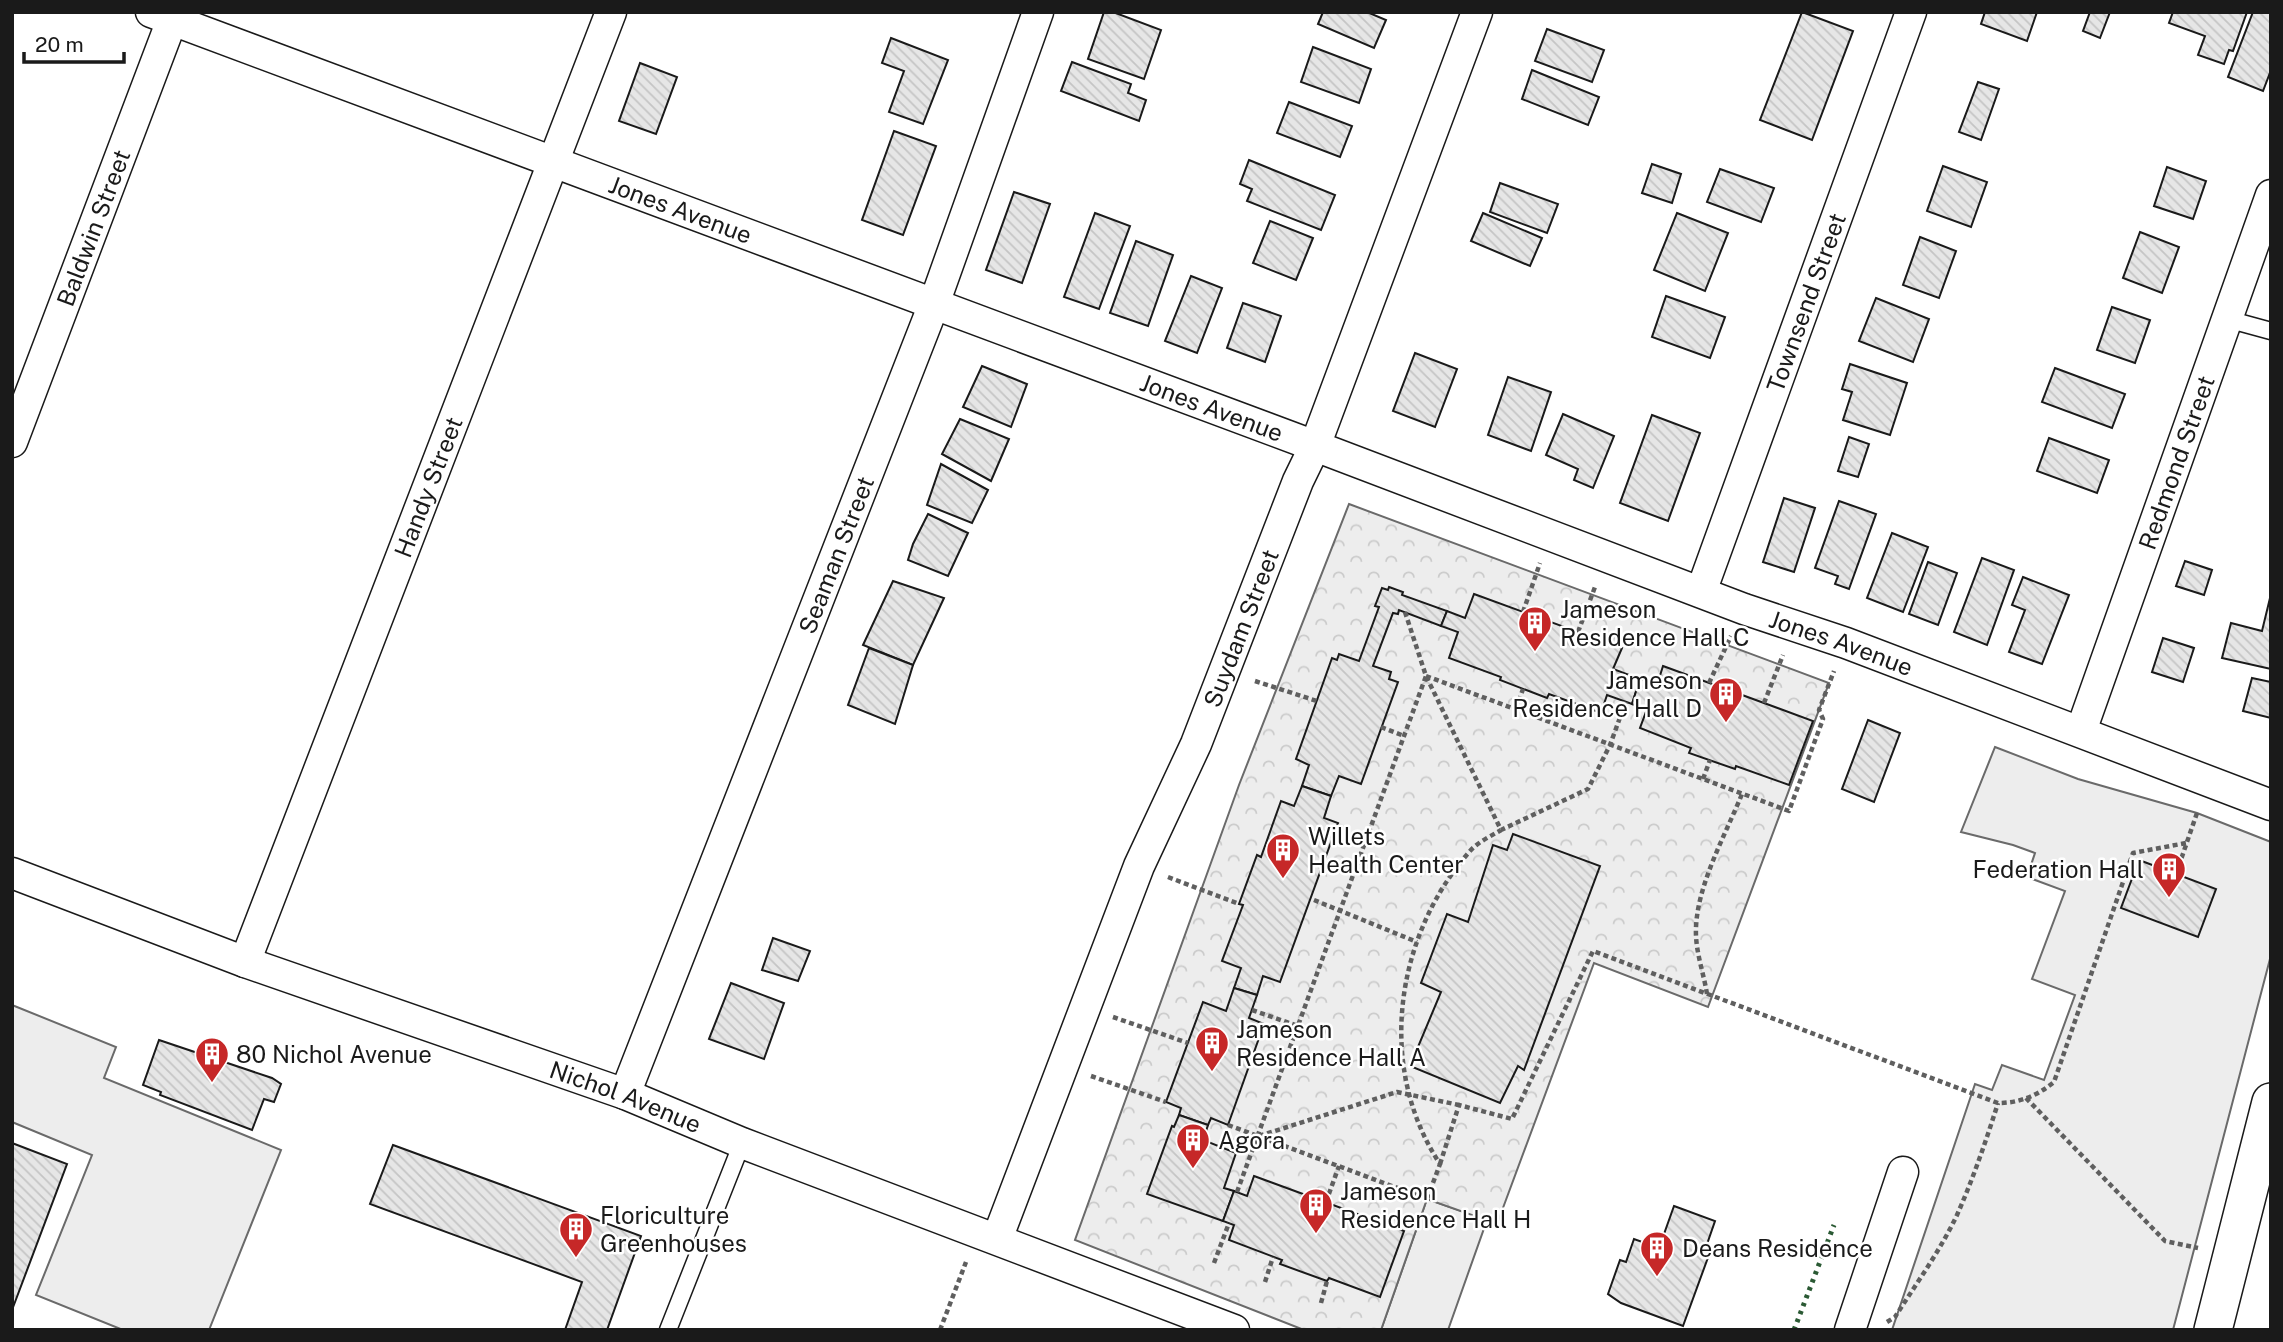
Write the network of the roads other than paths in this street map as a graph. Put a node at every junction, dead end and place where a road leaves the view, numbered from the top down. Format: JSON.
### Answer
{"nodes":[{"id":1,"x":611,"y":12,"type":"edge"},
{"id":2,"x":1038,"y":12,"type":"edge"},
{"id":3,"x":1478,"y":12,"type":"edge"},
{"id":4,"x":1911,"y":12,"type":"edge"},
{"id":5,"x":166,"y":15,"type":"edge"},
{"id":6,"x":554,"y":162,"type":"junction"},
{"id":7,"x":2271,"y":195,"type":"edge"},
{"id":8,"x":934,"y":304,"type":"junction"},
{"id":9,"x":2227,"y":319,"type":"junction"},
{"id":10,"x":2271,"y":331,"type":"edge"},
{"id":11,"x":12,"y":442,"type":"edge"},
{"id":12,"x":1315,"y":446,"type":"junction"},
{"id":13,"x":1701,"y":592,"type":"junction"},
{"id":14,"x":2081,"y":731,"type":"junction"},
{"id":15,"x":2271,"y":805,"type":"edge"},
{"id":16,"x":12,"y":873,"type":"edge"},
{"id":17,"x":245,"y":962,"type":"junction"},
{"id":18,"x":625,"y":1094,"type":"junction"},
{"id":19,"x":2271,"y":1102,"type":"edge"},
{"id":20,"x":742,"y":1143,"type":"junction"},
{"id":21,"x":1903,"y":1172,"type":"dead end"},
{"id":22,"x":987,"y":1236,"type":"junction"},
{"id":23,"x":1194,"y":1323,"type":"edge"},
{"id":24,"x":667,"y":1330,"type":"edge"},
{"id":25,"x":1234,"y":1330,"type":"edge"},
{"id":26,"x":1850,"y":1330,"type":"edge"},
{"id":27,"x":2213,"y":1330,"type":"edge"}],
"edges":[{"from":1,"to":6,"type":"street","name":"Handy Street"},
{"from":2,"to":8,"type":"street","name":"Seaman Street"},
{"from":3,"to":12,"type":"street","name":"Suydam Street"},
{"from":4,"to":13,"type":"street","name":"Townsend Street"},
{"from":5,"to":6,"type":"street","name":"Jones Avenue"},
{"from":5,"to":11,"type":"street","name":"Baldwin Street"},
{"from":6,"to":8,"type":"street","name":"Jones Avenue"},
{"from":6,"to":17,"type":"street","name":"Handy Street"},
{"from":7,"to":9,"type":"street","name":"Redmond Street"},
{"from":8,"to":12,"type":"street","name":"Jones Avenue"},
{"from":8,"to":18,"type":"street","name":"Seaman Street"},
{"from":9,"to":10,"type":"lane"},
{"from":9,"to":14,"type":"street","name":"Redmond Street"},
{"from":12,"to":13,"type":"street","name":"Jones Avenue"},
{"from":12,"to":22,"type":"street","name":"Suydam Street"},
{"from":13,"to":14,"type":"street","name":"Jones Avenue"},
{"from":14,"to":15,"type":"street","name":"Jones Avenue"},
{"from":16,"to":17,"type":"street","name":"Nichol Avenue"},
{"from":17,"to":18,"type":"street","name":"Nichol Avenue"},
{"from":18,"to":20,"type":"street","name":"Nichol Avenue"},
{"from":19,"to":27,"type":"street"},
{"from":20,"to":22,"type":"street","name":"Nichol Avenue"},
{"from":20,"to":24,"type":"lane"},
{"from":21,"to":26,"type":"street"},
{"from":22,"to":23,"type":"street","name":"Nichol Avenue"},
{"from":23,"to":25,"type":"street","name":"Nichol Avenue"}]}
